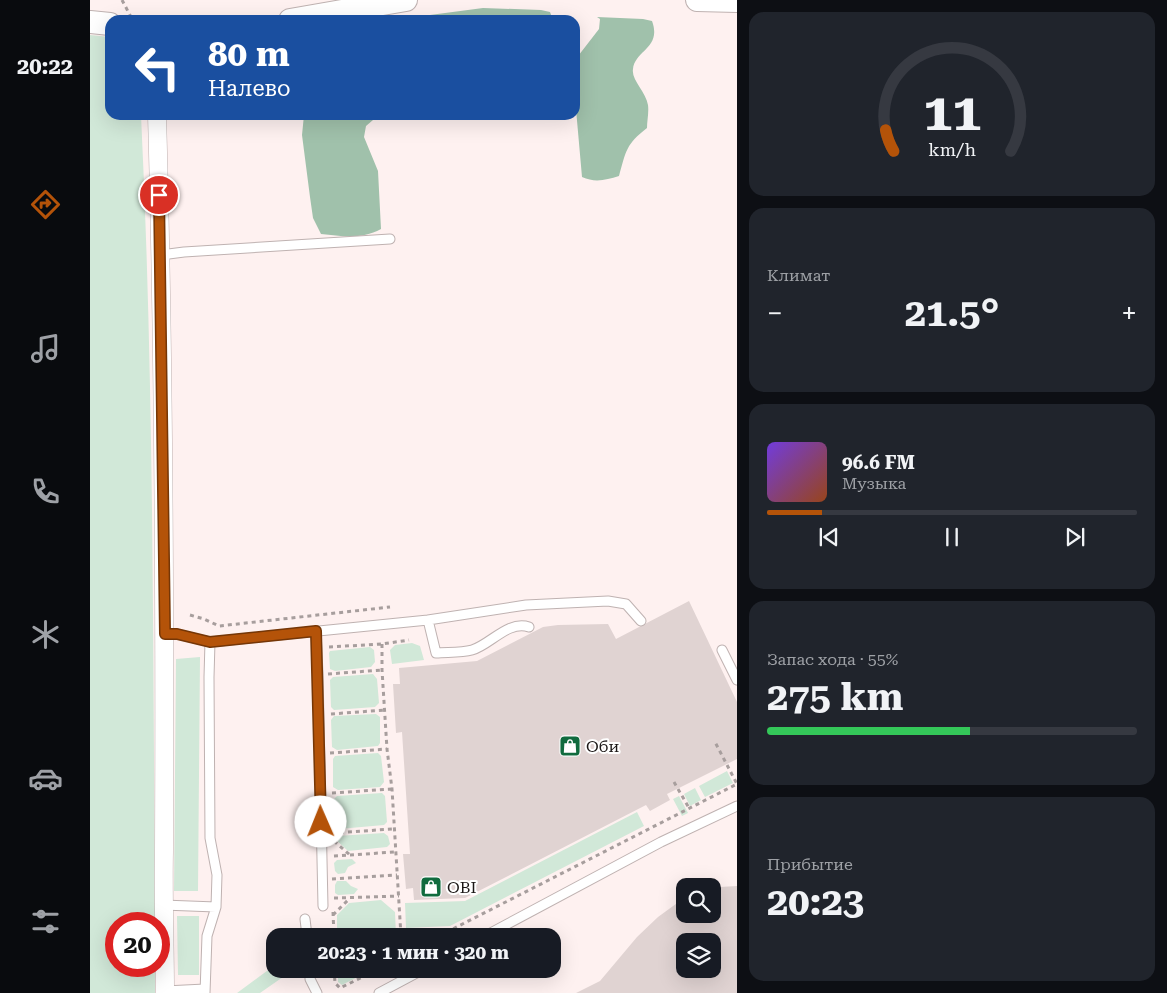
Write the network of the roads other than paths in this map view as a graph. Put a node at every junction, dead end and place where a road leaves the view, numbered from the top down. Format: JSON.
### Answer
{"nodes":[{"id":1,"x":406,"y":0,"type":"edge"},
{"id":2,"x":697,"y":0,"type":"edge"},
{"id":3,"x":737,"y":1,"type":"edge"},
{"id":4,"x":319,"y":15,"type":"edge"},
{"id":5,"x":105,"y":21,"type":"edge"},
{"id":6,"x":90,"y":22,"type":"edge"},
{"id":7,"x":157,"y":120,"type":"edge"},
{"id":8,"x":390,"y":239,"type":"dead end"},
{"id":9,"x":161,"y":254,"type":"junction"},
{"id":10,"x":428,"y":620,"type":"junction"},
{"id":11,"x":641,"y":621,"type":"dead end"},
{"id":12,"x":529,"y":627,"type":"dead end"},
{"id":13,"x":316,"y":631,"type":"junction"},
{"id":14,"x":165,"y":634,"type":"junction"},
{"id":15,"x":210,"y":642,"type":"junction"},
{"id":16,"x":722,"y":650,"type":"dead end"},
{"id":17,"x":737,"y":680,"type":"edge"},
{"id":18,"x":737,"y":806,"type":"edge"},
{"id":19,"x":163,"y":905,"type":"junction"},
{"id":20,"x":323,"y":906,"type":"dead end"},
{"id":21,"x":216,"y":907,"type":"junction"},
{"id":22,"x":305,"y":919,"type":"dead end"},
{"id":23,"x":306,"y":928,"type":"edge"},
{"id":24,"x":500,"y":928,"type":"edge"},
{"id":25,"x":310,"y":978,"type":"edge"},
{"id":26,"x":407,"y":978,"type":"edge"},
{"id":27,"x":205,"y":991,"type":"edge"},
{"id":28,"x":165,"y":992,"type":"edge"},
{"id":29,"x":317,"y":993,"type":"edge"},
{"id":30,"x":379,"y":993,"type":"edge"}],
"edges":[{"from":1,"to":4,"type":"street"},
{"from":2,"to":3,"type":"street"},
{"from":5,"to":6,"type":"street"},
{"from":7,"to":9,"type":"street"},
{"from":8,"to":9,"type":"lane"},
{"from":9,"to":14,"type":"street"},
{"from":10,"to":11,"type":"lane"},
{"from":10,"to":12,"type":"lane"},
{"from":10,"to":13,"type":"lane"},
{"from":13,"to":15,"type":"lane"},
{"from":13,"to":20,"type":"lane"},
{"from":14,"to":15,"type":"lane"},
{"from":14,"to":19,"type":"street"},
{"from":15,"to":21,"type":"lane"},
{"from":16,"to":17,"type":"lane"},
{"from":18,"to":24,"type":"lane"},
{"from":19,"to":21,"type":"lane"},
{"from":19,"to":28,"type":"street"},
{"from":21,"to":27,"type":"lane"},
{"from":22,"to":23,"type":"lane"},
{"from":25,"to":29,"type":"lane"},
{"from":26,"to":30,"type":"lane"},
{"from":27,"to":28,"type":"lane"}]}
